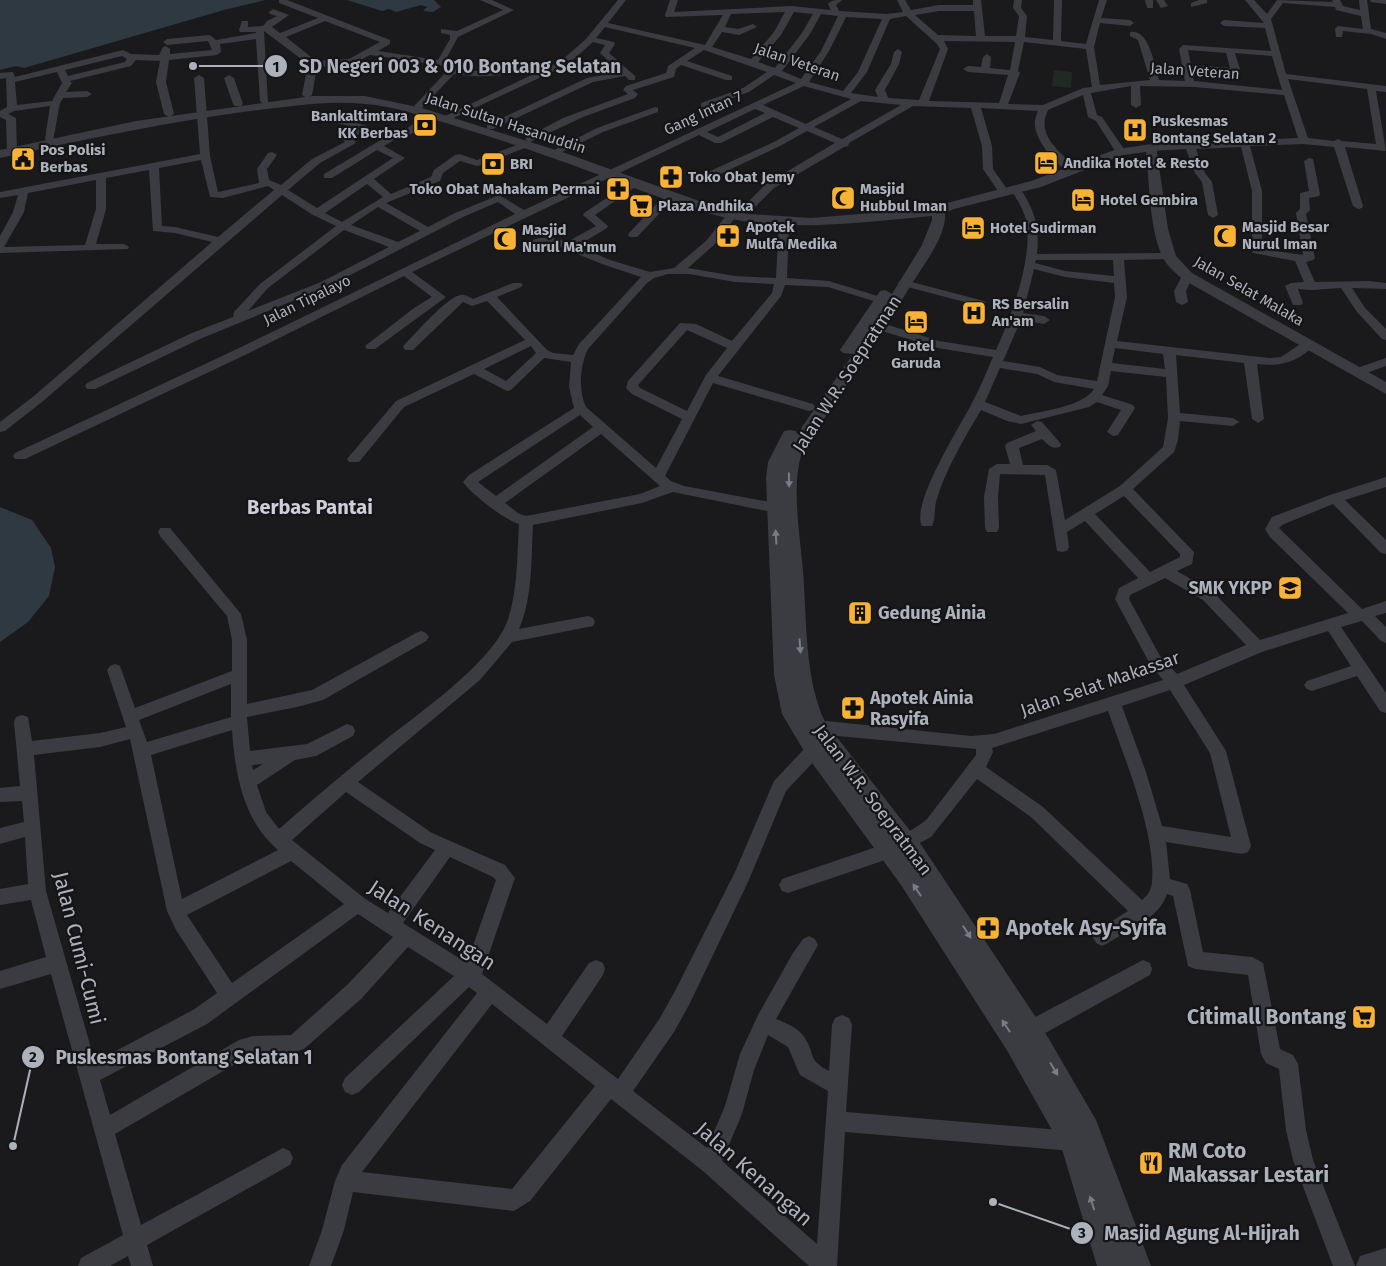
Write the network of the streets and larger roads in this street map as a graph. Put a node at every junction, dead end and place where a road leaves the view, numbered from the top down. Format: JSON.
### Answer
{"nodes":[{"id":1,"x":484,"y":0,"type":"edge"},
{"id":2,"x":518,"y":0,"type":"edge"},
{"id":3,"x":622,"y":0,"type":"edge"},
{"id":4,"x":674,"y":0,"type":"edge"},
{"id":5,"x":766,"y":0,"type":"edge"},
{"id":6,"x":838,"y":0,"type":"edge"},
{"id":7,"x":901,"y":0,"type":"edge"},
{"id":8,"x":1018,"y":0,"type":"edge"},
{"id":9,"x":1058,"y":0,"type":"edge"},
{"id":10,"x":1102,"y":0,"type":"edge"},
{"id":11,"x":1204,"y":0,"type":"edge"},
{"id":12,"x":1249,"y":0,"type":"edge"},
{"id":13,"x":1281,"y":0,"type":"edge"},
{"id":14,"x":1364,"y":0,"type":"edge"},
{"id":15,"x":1374,"y":0,"type":"edge"},
{"id":16,"x":282,"y":1,"type":"edge"},
{"id":17,"x":805,"y":1,"type":"edge"},
{"id":18,"x":1386,"y":2,"type":"edge"},
{"id":19,"x":1337,"y":3,"type":"edge"},
{"id":20,"x":978,"y":4,"type":"edge"},
{"id":21,"x":1194,"y":5,"type":"dead end"},
{"id":22,"x":503,"y":7,"type":"junction"},
{"id":23,"x":791,"y":9,"type":"junction"},
{"id":24,"x":773,"y":10,"type":"junction"},
{"id":25,"x":814,"y":11,"type":"junction"},
{"id":26,"x":273,"y":12,"type":"dead end"},
{"id":27,"x":728,"y":13,"type":"junction"},
{"id":28,"x":839,"y":14,"type":"junction"},
{"id":29,"x":909,"y":14,"type":"junction"},
{"id":30,"x":1365,"y":14,"type":"junction"},
{"id":31,"x":887,"y":17,"type":"junction"},
{"id":32,"x":325,"y":18,"type":"junction"},
{"id":33,"x":1096,"y":20,"type":"junction"},
{"id":34,"x":244,"y":23,"type":"dead end"},
{"id":35,"x":1130,"y":23,"type":"dead end"},
{"id":36,"x":1224,"y":23,"type":"dead end"},
{"id":37,"x":1268,"y":23,"type":"junction"},
{"id":38,"x":603,"y":24,"type":"junction"},
{"id":39,"x":753,"y":27,"type":"dead end"},
{"id":40,"x":720,"y":29,"type":"junction"},
{"id":41,"x":262,"y":31,"type":"junction"},
{"id":42,"x":444,"y":31,"type":"dead end"},
{"id":43,"x":1368,"y":32,"type":"junction"},
{"id":44,"x":1133,"y":34,"type":"dead end"},
{"id":45,"x":454,"y":35,"type":"junction"},
{"id":46,"x":1339,"y":35,"type":"dead end"},
{"id":47,"x":1386,"y":36,"type":"edge"},
{"id":48,"x":279,"y":37,"type":"junction"},
{"id":49,"x":936,"y":38,"type":"junction"},
{"id":50,"x":982,"y":38,"type":"junction"},
{"id":51,"x":1021,"y":40,"type":"junction"},
{"id":52,"x":589,"y":42,"type":"junction"},
{"id":53,"x":213,"y":43,"type":"junction"},
{"id":54,"x":1057,"y":43,"type":"junction"},
{"id":55,"x":1090,"y":47,"type":"junction"},
{"id":56,"x":705,"y":48,"type":"junction"},
{"id":57,"x":1230,"y":50,"type":"junction"},
{"id":58,"x":368,"y":52,"type":"junction"},
{"id":59,"x":898,"y":52,"type":"dead end"},
{"id":60,"x":1276,"y":54,"type":"junction"},
{"id":61,"x":134,"y":57,"type":"junction"},
{"id":62,"x":987,"y":57,"type":"dead end"},
{"id":63,"x":166,"y":58,"type":"junction"},
{"id":64,"x":679,"y":62,"type":"junction"},
{"id":65,"x":442,"y":63,"type":"junction"},
{"id":66,"x":752,"y":63,"type":"junction"},
{"id":67,"x":314,"y":64,"type":"junction"},
{"id":68,"x":1186,"y":67,"type":"junction"},
{"id":69,"x":59,"y":68,"type":"junction"},
{"id":70,"x":968,"y":68,"type":"dead end"},
{"id":71,"x":515,"y":70,"type":"dead end"},
{"id":72,"x":985,"y":70,"type":"junction"},
{"id":73,"x":451,"y":72,"type":"junction"},
{"id":74,"x":775,"y":72,"type":"junction"},
{"id":75,"x":627,"y":73,"type":"junction"},
{"id":76,"x":1015,"y":73,"type":"junction"},
{"id":77,"x":0,"y":76,"type":"edge"},
{"id":78,"x":1282,"y":76,"type":"junction"},
{"id":79,"x":198,"y":78,"type":"dead end"},
{"id":80,"x":229,"y":78,"type":"dead end"},
{"id":81,"x":729,"y":78,"type":"dead end"},
{"id":82,"x":67,"y":79,"type":"junction"},
{"id":83,"x":10,"y":81,"type":"junction"},
{"id":84,"x":802,"y":83,"type":"junction"},
{"id":85,"x":1135,"y":83,"type":"junction"},
{"id":86,"x":1155,"y":83,"type":"junction"},
{"id":87,"x":1190,"y":85,"type":"junction"},
{"id":88,"x":640,"y":86,"type":"junction"},
{"id":89,"x":1371,"y":87,"type":"junction"},
{"id":90,"x":1091,"y":89,"type":"junction"},
{"id":91,"x":1386,"y":89,"type":"edge"},
{"id":92,"x":1288,"y":93,"type":"junction"},
{"id":93,"x":61,"y":94,"type":"junction"},
{"id":94,"x":87,"y":94,"type":"dead end"},
{"id":95,"x":307,"y":95,"type":"junction"},
{"id":96,"x":845,"y":95,"type":"junction"},
{"id":97,"x":859,"y":98,"type":"junction"},
{"id":98,"x":884,"y":100,"type":"junction"},
{"id":99,"x":1373,"y":100,"type":"junction"},
{"id":100,"x":265,"y":101,"type":"junction"},
{"id":101,"x":1386,"y":101,"type":"edge"},
{"id":102,"x":55,"y":103,"type":"junction"},
{"id":103,"x":911,"y":103,"type":"junction"},
{"id":104,"x":923,"y":103,"type":"junction"},
{"id":105,"x":238,"y":104,"type":"junction"},
{"id":106,"x":975,"y":104,"type":"junction"},
{"id":107,"x":704,"y":105,"type":"dead end"},
{"id":108,"x":754,"y":105,"type":"junction"},
{"id":109,"x":1136,"y":105,"type":"dead end"},
{"id":110,"x":419,"y":106,"type":"junction"},
{"id":111,"x":1003,"y":106,"type":"junction"},
{"id":112,"x":12,"y":108,"type":"junction"},
{"id":113,"x":1044,"y":108,"type":"junction"},
{"id":114,"x":655,"y":110,"type":"dead end"},
{"id":115,"x":202,"y":111,"type":"junction"},
{"id":116,"x":0,"y":114,"type":"edge"},
{"id":117,"x":169,"y":114,"type":"junction"},
{"id":118,"x":772,"y":114,"type":"junction"},
{"id":119,"x":443,"y":116,"type":"junction"},
{"id":120,"x":330,"y":118,"type":"dead end"},
{"id":121,"x":490,"y":127,"type":"junction"},
{"id":122,"x":807,"y":128,"type":"junction"},
{"id":123,"x":698,"y":131,"type":"junction"},
{"id":124,"x":50,"y":139,"type":"junction"},
{"id":125,"x":1304,"y":141,"type":"junction"},
{"id":126,"x":528,"y":142,"type":"junction"},
{"id":127,"x":1338,"y":142,"type":"junction"},
{"id":128,"x":845,"y":144,"type":"junction"},
{"id":129,"x":1245,"y":145,"type":"junction"},
{"id":130,"x":377,"y":146,"type":"junction"},
{"id":131,"x":1190,"y":146,"type":"junction"},
{"id":132,"x":1384,"y":147,"type":"edge"},
{"id":133,"x":1152,"y":148,"type":"junction"},
{"id":134,"x":6,"y":150,"type":"edge"},
{"id":135,"x":559,"y":150,"type":"junction"},
{"id":136,"x":1120,"y":152,"type":"junction"},
{"id":137,"x":272,"y":155,"type":"dead end"},
{"id":138,"x":205,"y":156,"type":"junction"},
{"id":139,"x":1309,"y":161,"type":"dead end"},
{"id":140,"x":154,"y":166,"type":"junction"},
{"id":141,"x":1072,"y":170,"type":"junction"},
{"id":142,"x":612,"y":172,"type":"junction"},
{"id":143,"x":710,"y":174,"type":"dead end"},
{"id":144,"x":101,"y":176,"type":"junction"},
{"id":145,"x":328,"y":176,"type":"dead end"},
{"id":146,"x":367,"y":179,"type":"junction"},
{"id":147,"x":264,"y":183,"type":"junction"},
{"id":148,"x":634,"y":183,"type":"junction"},
{"id":149,"x":281,"y":190,"type":"junction"},
{"id":150,"x":1010,"y":191,"type":"junction"},
{"id":151,"x":23,"y":192,"type":"junction"},
{"id":152,"x":0,"y":195,"type":"edge"},
{"id":153,"x":670,"y":196,"type":"junction"},
{"id":154,"x":390,"y":197,"type":"junction"},
{"id":155,"x":378,"y":203,"type":"junction"},
{"id":156,"x":1358,"y":206,"type":"dead end"},
{"id":157,"x":936,"y":209,"type":"junction"},
{"id":158,"x":317,"y":213,"type":"junction"},
{"id":159,"x":739,"y":213,"type":"junction"},
{"id":160,"x":524,"y":214,"type":"junction"},
{"id":161,"x":588,"y":215,"type":"junction"},
{"id":162,"x":1213,"y":215,"type":"dead end"},
{"id":163,"x":576,"y":221,"type":"dead end"},
{"id":164,"x":784,"y":221,"type":"junction"},
{"id":165,"x":343,"y":226,"type":"junction"},
{"id":166,"x":429,"y":232,"type":"junction"},
{"id":167,"x":633,"y":234,"type":"dead end"},
{"id":168,"x":220,"y":241,"type":"junction"},
{"id":169,"x":535,"y":242,"type":"dead end"},
{"id":170,"x":0,"y":245,"type":"edge"},
{"id":171,"x":569,"y":246,"type":"junction"},
{"id":172,"x":124,"y":247,"type":"dead end"},
{"id":173,"x":89,"y":248,"type":"junction"},
{"id":174,"x":0,"y":250,"type":"edge"},
{"id":175,"x":412,"y":252,"type":"junction"},
{"id":176,"x":1169,"y":256,"type":"junction"},
{"id":177,"x":1118,"y":257,"type":"junction"},
{"id":178,"x":1299,"y":259,"type":"junction"},
{"id":179,"x":1030,"y":261,"type":"junction"},
{"id":180,"x":678,"y":270,"type":"junction"},
{"id":181,"x":404,"y":271,"type":"junction"},
{"id":182,"x":650,"y":276,"type":"junction"},
{"id":183,"x":1187,"y":276,"type":"junction"},
{"id":184,"x":1120,"y":280,"type":"junction"},
{"id":185,"x":781,"y":281,"type":"junction"},
{"id":186,"x":904,"y":284,"type":"junction"},
{"id":187,"x":516,"y":285,"type":"dead end"},
{"id":188,"x":1344,"y":285,"type":"junction"},
{"id":189,"x":1386,"y":286,"type":"edge"},
{"id":190,"x":1312,"y":287,"type":"junction"},
{"id":191,"x":489,"y":296,"type":"junction"},
{"id":192,"x":440,"y":297,"type":"junction"},
{"id":193,"x":880,"y":300,"type":"junction"},
{"id":194,"x":1182,"y":302,"type":"dead end"},
{"id":195,"x":980,"y":303,"type":"dead end"},
{"id":196,"x":1297,"y":303,"type":"dead end"},
{"id":197,"x":452,"y":305,"type":"junction"},
{"id":198,"x":238,"y":315,"type":"dead end"},
{"id":199,"x":1017,"y":316,"type":"junction"},
{"id":200,"x":1044,"y":320,"type":"dead end"},
{"id":201,"x":873,"y":324,"type":"junction"},
{"id":202,"x":1384,"y":331,"type":"edge"},
{"id":203,"x":532,"y":341,"type":"junction"},
{"id":204,"x":1110,"y":344,"type":"junction"},
{"id":205,"x":1308,"y":344,"type":"junction"},
{"id":206,"x":371,"y":346,"type":"dead end"},
{"id":207,"x":409,"y":347,"type":"dead end"},
{"id":208,"x":734,"y":347,"type":"junction"},
{"id":209,"x":1169,"y":352,"type":"junction"},
{"id":210,"x":543,"y":353,"type":"junction"},
{"id":211,"x":576,"y":359,"type":"junction"},
{"id":212,"x":999,"y":360,"type":"junction"},
{"id":213,"x":1250,"y":360,"type":"junction"},
{"id":214,"x":1386,"y":362,"type":"edge"},
{"id":215,"x":1106,"y":366,"type":"junction"},
{"id":216,"x":475,"y":369,"type":"junction"},
{"id":217,"x":1358,"y":372,"type":"junction"},
{"id":218,"x":1172,"y":374,"type":"junction"},
{"id":219,"x":710,"y":378,"type":"junction"},
{"id":220,"x":91,"y":386,"type":"dead end"},
{"id":221,"x":1102,"y":386,"type":"junction"},
{"id":222,"x":1386,"y":389,"type":"edge"},
{"id":223,"x":1095,"y":397,"type":"junction"},
{"id":224,"x":978,"y":404,"type":"junction"},
{"id":225,"x":809,"y":407,"type":"junction"},
{"id":226,"x":582,"y":409,"type":"junction"},
{"id":227,"x":1173,"y":416,"type":"junction"},
{"id":228,"x":690,"y":417,"type":"junction"},
{"id":229,"x":1031,"y":419,"type":"junction"},
{"id":230,"x":1258,"y":419,"type":"dead end"},
{"id":231,"x":1233,"y":422,"type":"dead end"},
{"id":232,"x":0,"y":428,"type":"edge"},
{"id":233,"x":601,"y":428,"type":"junction"},
{"id":234,"x":1044,"y":432,"type":"junction"},
{"id":235,"x":1113,"y":432,"type":"dead end"},
{"id":236,"x":1056,"y":444,"type":"dead end"},
{"id":237,"x":20,"y":456,"type":"dead end"},
{"id":238,"x":354,"y":459,"type":"dead end"},
{"id":239,"x":1018,"y":469,"type":"junction"},
{"id":240,"x":658,"y":477,"type":"junction"},
{"id":241,"x":1386,"y":482,"type":"edge"},
{"id":242,"x":672,"y":487,"type":"junction"},
{"id":243,"x":1125,"y":489,"type":"junction"},
{"id":244,"x":1335,"y":498,"type":"junction"},
{"id":245,"x":495,"y":504,"type":"junction"},
{"id":246,"x":782,"y":509,"type":"junction"},
{"id":247,"x":1087,"y":514,"type":"junction"},
{"id":248,"x":526,"y":521,"type":"junction"},
{"id":249,"x":927,"y":522,"type":"dead end"},
{"id":250,"x":992,"y":528,"type":"dead end"},
{"id":251,"x":1060,"y":530,"type":"junction"},
{"id":252,"x":165,"y":532,"type":"dead end"},
{"id":253,"x":1062,"y":547,"type":"dead end"},
{"id":254,"x":1386,"y":549,"type":"edge"},
{"id":255,"x":1165,"y":571,"type":"junction"},
{"id":256,"x":1148,"y":580,"type":"junction"},
{"id":257,"x":787,"y":587,"type":"joint"},
{"id":258,"x":1386,"y":607,"type":"edge"},
{"id":259,"x":1362,"y":615,"type":"junction"},
{"id":260,"x":588,"y":622,"type":"dead end"},
{"id":261,"x":1331,"y":624,"type":"junction"},
{"id":262,"x":507,"y":635,"type":"junction"},
{"id":263,"x":421,"y":637,"type":"dead end"},
{"id":264,"x":1386,"y":637,"type":"edge"},
{"id":265,"x":1257,"y":648,"type":"junction"},
{"id":266,"x":1362,"y":668,"type":"junction"},
{"id":267,"x":115,"y":670,"type":"dead end"},
{"id":268,"x":239,"y":675,"type":"junction"},
{"id":269,"x":1174,"y":682,"type":"junction"},
{"id":270,"x":1312,"y":685,"type":"dead end"},
{"id":271,"x":1113,"y":704,"type":"junction"},
{"id":272,"x":1386,"y":706,"type":"edge"},
{"id":273,"x":238,"y":716,"type":"junction"},
{"id":274,"x":806,"y":717,"type":"junction"},
{"id":275,"x":22,"y":722,"type":"dead end"},
{"id":276,"x":134,"y":723,"type":"junction"},
{"id":277,"x":347,"y":731,"type":"dead end"},
{"id":278,"x":982,"y":743,"type":"junction"},
{"id":279,"x":24,"y":749,"type":"junction"},
{"id":280,"x":814,"y":750,"type":"junction"},
{"id":281,"x":142,"y":751,"type":"junction"},
{"id":282,"x":293,"y":754,"type":"junction"},
{"id":283,"x":244,"y":759,"type":"junction"},
{"id":284,"x":975,"y":768,"type":"junction"},
{"id":285,"x":249,"y":781,"type":"junction"},
{"id":286,"x":345,"y":782,"type":"junction"},
{"id":287,"x":30,"y":793,"type":"junction"},
{"id":288,"x":0,"y":795,"type":"edge"},
{"id":289,"x":33,"y":827,"type":"junction"},
{"id":290,"x":1157,"y":833,"type":"junction"},
{"id":291,"x":0,"y":836,"type":"edge"},
{"id":292,"x":286,"y":846,"type":"junction"},
{"id":293,"x":897,"y":847,"type":"junction"},
{"id":294,"x":447,"y":848,"type":"junction"},
{"id":295,"x":1162,"y":884,"type":"junction"},
{"id":296,"x":788,"y":885,"type":"dead end"},
{"id":297,"x":37,"y":891,"type":"junction"},
{"id":298,"x":0,"y":897,"type":"edge"},
{"id":299,"x":358,"y":904,"type":"junction"},
{"id":300,"x":941,"y":909,"type":"junction"},
{"id":301,"x":176,"y":911,"type":"junction"},
{"id":302,"x":1141,"y":911,"type":"junction"},
{"id":303,"x":398,"y":931,"type":"junction"},
{"id":304,"x":1102,"y":937,"type":"dead end"},
{"id":305,"x":810,"y":945,"type":"dead end"},
{"id":306,"x":56,"y":963,"type":"junction"},
{"id":307,"x":596,"y":969,"type":"dead end"},
{"id":308,"x":1143,"y":969,"type":"dead end"},
{"id":309,"x":470,"y":976,"type":"junction"},
{"id":310,"x":0,"y":980,"type":"edge"},
{"id":311,"x":490,"y":991,"type":"junction"},
{"id":312,"x":230,"y":996,"type":"junction"},
{"id":313,"x":764,"y":1024,"type":"junction"},
{"id":314,"x":842,"y":1025,"type":"dead end"},
{"id":315,"x":1031,"y":1030,"type":"junction"},
{"id":316,"x":550,"y":1038,"type":"junction"},
{"id":317,"x":89,"y":1075,"type":"junction"},
{"id":318,"x":352,"y":1084,"type":"dead end"},
{"id":319,"x":838,"y":1086,"type":"junction"},
{"id":320,"x":615,"y":1089,"type":"junction"},
{"id":321,"x":835,"y":1121,"type":"junction"},
{"id":322,"x":103,"y":1130,"type":"junction"},
{"id":323,"x":1072,"y":1141,"type":"junction"},
{"id":324,"x":283,"y":1158,"type":"dead end"},
{"id":325,"x":710,"y":1164,"type":"junction"},
{"id":326,"x":345,"y":1181,"type":"junction"},
{"id":327,"x":1104,"y":1237,"type":"junction"},
{"id":328,"x":135,"y":1242,"type":"junction"},
{"id":329,"x":1386,"y":1262,"type":"edge"},
{"id":330,"x":89,"y":1266,"type":"edge"},
{"id":331,"x":142,"y":1266,"type":"edge"},
{"id":332,"x":320,"y":1266,"type":"edge"},
{"id":333,"x":825,"y":1266,"type":"edge"},
{"id":334,"x":1098,"y":1266,"type":"edge"},
{"id":335,"x":1111,"y":1266,"type":"edge"},
{"id":336,"x":1137,"y":1266,"type":"edge"},
{"id":337,"x":1344,"y":1266,"type":"edge"},
{"id":338,"x":1370,"y":1266,"type":"edge"}],
"edges":[{"from":1,"to":22,"type":"street"},
{"from":2,"to":22,"type":"street"},
{"from":3,"to":38,"type":"street"},
{"from":4,"to":27,"type":"street"},
{"from":5,"to":24,"type":"street"},
{"from":6,"to":28,"type":"street"},
{"from":7,"to":29,"type":"street"},
{"from":8,"to":51,"type":"street"},
{"from":9,"to":54,"type":"street"},
{"from":10,"to":33,"type":"street"},
{"from":11,"to":21,"type":"street"},
{"from":12,"to":37,"type":"street"},
{"from":13,"to":19,"type":"street"},
{"from":13,"to":37,"type":"street"},
{"from":14,"to":30,"type":"street"},
{"from":15,"to":18,"type":"street"},
{"from":16,"to":32,"type":"street"},
{"from":17,"to":25,"type":"street"},
{"from":19,"to":30,"type":"street"},
{"from":20,"to":29,"type":"street"},
{"from":20,"to":50,"type":"street"},
{"from":22,"to":45,"type":"street"},
{"from":23,"to":24,"type":"street"},
{"from":23,"to":25,"type":"street"},
{"from":23,"to":66,"type":"street"},
{"from":24,"to":27,"type":"street"},
{"from":25,"to":28,"type":"street"},
{"from":25,"to":74,"type":"street"},
{"from":26,"to":41,"type":"street"},
{"from":27,"to":40,"type":"street"},
{"from":28,"to":31,"type":"street"},
{"from":28,"to":84,"type":"street"},
{"from":29,"to":31,"type":"street"},
{"from":29,"to":49,"type":"street"},
{"from":30,"to":43,"type":"street"},
{"from":31,"to":96,"type":"street"},
{"from":32,"to":48,"type":"street"},
{"from":32,"to":58,"type":"street"},
{"from":33,"to":35,"type":"street"},
{"from":33,"to":55,"type":"street"},
{"from":34,"to":41,"type":"street"},
{"from":36,"to":37,"type":"street"},
{"from":37,"to":60,"type":"street"},
{"from":38,"to":52,"type":"street"},
{"from":38,"to":56,"type":"street","name":"Jalan Veteran"},
{"from":39,"to":40,"type":"street"},
{"from":40,"to":56,"type":"street"},
{"from":41,"to":48,"type":"street"},
{"from":41,"to":53,"type":"street"},
{"from":41,"to":100,"type":"street"},
{"from":42,"to":45,"type":"street"},
{"from":43,"to":46,"type":"street"},
{"from":43,"to":47,"type":"street"},
{"from":44,"to":86,"type":"street"},
{"from":45,"to":65,"type":"street"},
{"from":48,"to":67,"type":"street"},
{"from":49,"to":50,"type":"street"},
{"from":49,"to":104,"type":"street"},
{"from":50,"to":51,"type":"street"},
{"from":51,"to":54,"type":"street"},
{"from":51,"to":76,"type":"street"},
{"from":52,"to":75,"type":"street"},
{"from":52,"to":119,"type":"street"},
{"from":53,"to":63,"type":"street"},
{"from":53,"to":63,"type":"street"},
{"from":54,"to":55,"type":"street"},
{"from":55,"to":90,"type":"street"},
{"from":56,"to":64,"type":"street"},
{"from":56,"to":66,"type":"street","name":"Jalan Veteran"},
{"from":57,"to":60,"type":"street"},
{"from":57,"to":68,"type":"street"},
{"from":57,"to":68,"type":"street"},
{"from":58,"to":65,"type":"street"},
{"from":58,"to":67,"type":"street"},
{"from":59,"to":98,"type":"street"},
{"from":60,"to":78,"type":"street"},
{"from":61,"to":63,"type":"street"},
{"from":61,"to":69,"type":"street"},
{"from":61,"to":82,"type":"street"},
{"from":62,"to":72,"type":"street"},
{"from":63,"to":117,"type":"street"},
{"from":64,"to":81,"type":"street"},
{"from":64,"to":88,"type":"street"},
{"from":65,"to":73,"type":"street"},
{"from":66,"to":74,"type":"street","name":"Jalan Veteran"},
{"from":67,"to":95,"type":"street"},
{"from":68,"to":87,"type":"street"},
{"from":69,"to":82,"type":"street"},
{"from":69,"to":83,"type":"street"},
{"from":70,"to":72,"type":"street"},
{"from":71,"to":73,"type":"street"},
{"from":72,"to":76,"type":"street"},
{"from":73,"to":110,"type":"street"},
{"from":74,"to":84,"type":"street","name":"Jalan Veteran"},
{"from":74,"to":107,"type":"street"},
{"from":75,"to":88,"type":"street"},
{"from":75,"to":121,"type":"street"},
{"from":76,"to":111,"type":"street"},
{"from":77,"to":83,"type":"street"},
{"from":78,"to":89,"type":"street"},
{"from":78,"to":92,"type":"street"},
{"from":79,"to":115,"type":"street"},
{"from":80,"to":105,"type":"street"},
{"from":82,"to":93,"type":"street"},
{"from":83,"to":112,"type":"street"},
{"from":84,"to":96,"type":"street","name":"Jalan Veteran"},
{"from":84,"to":108,"type":"street","name":"Gang Intan 7"},
{"from":85,"to":86,"type":"street","name":"Jalan Veteran"},
{"from":85,"to":90,"type":"street","name":"Jalan Veteran"},
{"from":85,"to":109,"type":"street"},
{"from":86,"to":87,"type":"street","name":"Jalan Veteran"},
{"from":87,"to":92,"type":"street","name":"Jalan Veteran"},
{"from":88,"to":126,"type":"street"},
{"from":89,"to":91,"type":"street"},
{"from":89,"to":99,"type":"street"},
{"from":90,"to":113,"type":"street","name":"Jalan Veteran"},
{"from":90,"to":136,"type":"street"},
{"from":92,"to":125,"type":"street"},
{"from":93,"to":94,"type":"street"},
{"from":93,"to":102,"type":"street"},
{"from":95,"to":100,"type":"street","name":"Jalan Sultan Hasanuddin"},
{"from":95,"to":110,"type":"street","name":"Jalan Sultan Hasanuddin"},
{"from":96,"to":97,"type":"street","name":"Jalan Veteran"},
{"from":97,"to":98,"type":"street","name":"Jalan Veteran"},
{"from":97,"to":122,"type":"street"},
{"from":98,"to":103,"type":"street","name":"Jalan Veteran"},
{"from":99,"to":101,"type":"street"},
{"from":99,"to":132,"type":"street"},
{"from":100,"to":105,"type":"street","name":"Jalan Sultan Hasanuddin"},
{"from":102,"to":112,"type":"street"},
{"from":102,"to":124,"type":"street"},
{"from":103,"to":104,"type":"street","name":"Jalan Veteran"},
{"from":103,"to":128,"type":"street"},
{"from":104,"to":106,"type":"street","name":"Jalan Veteran"},
{"from":105,"to":115,"type":"street","name":"Jalan Sultan Hasanuddin"},
{"from":106,"to":111,"type":"street","name":"Jalan Veteran"},
{"from":106,"to":150,"type":"street"},
{"from":108,"to":118,"type":"street"},
{"from":108,"to":123,"type":"street","name":"Gang Intan 7"},
{"from":110,"to":119,"type":"street","name":"Jalan Sultan Hasanuddin"},
{"from":111,"to":113,"type":"street","name":"Jalan Veteran"},
{"from":112,"to":116,"type":"street"},
{"from":113,"to":141,"type":"street"},
{"from":114,"to":135,"type":"street"},
{"from":115,"to":117,"type":"street","name":"Jalan Sultan Hasanuddin"},
{"from":115,"to":119,"type":"street","name":"Jalan Sultan Hasanuddin"},
{"from":115,"to":134,"type":"street","name":"Jalan Sultan Hasanuddin"},
{"from":115,"to":138,"type":"street"},
{"from":116,"to":134,"type":"street"},
{"from":117,"to":124,"type":"street","name":"Jalan Sultan Hasanuddin"},
{"from":118,"to":122,"type":"street"},
{"from":118,"to":123,"type":"street"},
{"from":119,"to":121,"type":"street","name":"Jalan Sultan Hasanuddin"},
{"from":119,"to":126,"type":"street","name":"Jalan Sultan Hasanuddin"},
{"from":119,"to":130,"type":"street"},
{"from":120,"to":149,"type":"street"},
{"from":121,"to":126,"type":"street","name":"Jalan Sultan Hasanuddin"},
{"from":122,"to":128,"type":"street"},
{"from":122,"to":143,"type":"street"},
{"from":123,"to":142,"type":"street","name":"Gang Intan 7"},
{"from":124,"to":134,"type":"street","name":"Jalan Sultan Hasanuddin"},
{"from":125,"to":127,"type":"street"},
{"from":125,"to":129,"type":"street"},
{"from":126,"to":135,"type":"street","name":"Jalan Sultan Hasanuddin"},
{"from":126,"to":142,"type":"street","name":"Jalan Sultan Hasanuddin"},
{"from":126,"to":154,"type":"street"},
{"from":127,"to":132,"type":"street"},
{"from":127,"to":156,"type":"street"},
{"from":128,"to":159,"type":"street"},
{"from":129,"to":131,"type":"street"},
{"from":129,"to":178,"type":"street"},
{"from":130,"to":145,"type":"street"},
{"from":130,"to":146,"type":"street"},
{"from":131,"to":133,"type":"street"},
{"from":131,"to":162,"type":"street"},
{"from":133,"to":136,"type":"street"},
{"from":133,"to":176,"type":"street","name":"Jalan Selat Malaka"},
{"from":135,"to":142,"type":"street","name":"Jalan Sultan Hasanuddin"},
{"from":136,"to":141,"type":"street"},
{"from":137,"to":147,"type":"street"},
{"from":138,"to":140,"type":"street"},
{"from":138,"to":147,"type":"street"},
{"from":139,"to":178,"type":"street"},
{"from":140,"to":144,"type":"street"},
{"from":140,"to":168,"type":"street"},
{"from":141,"to":150,"type":"street"},
{"from":142,"to":148,"type":"street","name":"Jalan Sultan Hasanuddin"},
{"from":142,"to":159,"type":"street","name":"Jalan Sultan Hasanuddin"},
{"from":142,"to":160,"type":"street","name":"Jalan Tipalayo"},
{"from":144,"to":151,"type":"street"},
{"from":144,"to":173,"type":"street"},
{"from":146,"to":154,"type":"street"},
{"from":146,"to":158,"type":"street"},
{"from":147,"to":149,"type":"street"},
{"from":148,"to":153,"type":"street","name":"Jalan Sultan Hasanuddin"},
{"from":148,"to":161,"type":"street"},
{"from":149,"to":158,"type":"street"},
{"from":149,"to":168,"type":"street"},
{"from":150,"to":157,"type":"street"},
{"from":150,"to":179,"type":"street"},
{"from":151,"to":152,"type":"street"},
{"from":151,"to":170,"type":"street"},
{"from":153,"to":159,"type":"street","name":"Jalan Sultan Hasanuddin"},
{"from":153,"to":167,"type":"street"},
{"from":154,"to":155,"type":"street"},
{"from":155,"to":165,"type":"street"},
{"from":155,"to":166,"type":"street"},
{"from":157,"to":159,"type":"street","name":"Jalan Sultan Hasanuddin"},
{"from":157,"to":164,"type":"street","name":"Jalan Sultan Hasanuddin"},
{"from":157,"to":186,"type":"street","name":"Jalan W.R. Soepratman"},
{"from":157,"to":193,"type":"street","name":"Jalan W.R. Soepratman"},
{"from":158,"to":165,"type":"street"},
{"from":159,"to":164,"type":"street","name":"Jalan Sultan Hasanuddin"},
{"from":159,"to":180,"type":"street"},
{"from":160,"to":166,"type":"street"},
{"from":160,"to":175,"type":"street","name":"Jalan Tipalayo"},
{"from":161,"to":163,"type":"street"},
{"from":161,"to":171,"type":"street"},
{"from":164,"to":185,"type":"street"},
{"from":165,"to":175,"type":"street"},
{"from":165,"to":198,"type":"street"},
{"from":166,"to":175,"type":"street"},
{"from":168,"to":232,"type":"street"},
{"from":169,"to":171,"type":"street"},
{"from":171,"to":182,"type":"street"},
{"from":172,"to":173,"type":"street"},
{"from":173,"to":174,"type":"street"},
{"from":175,"to":181,"type":"street","name":"Jalan Tipalayo"},
{"from":175,"to":220,"type":"street"},
{"from":176,"to":177,"type":"street"},
{"from":176,"to":183,"type":"street","name":"Jalan Selat Malaka"},
{"from":177,"to":179,"type":"street"},
{"from":177,"to":184,"type":"street"},
{"from":178,"to":190,"type":"street"},
{"from":179,"to":184,"type":"street"},
{"from":179,"to":199,"type":"street"},
{"from":180,"to":182,"type":"street"},
{"from":180,"to":185,"type":"street"},
{"from":181,"to":192,"type":"street"},
{"from":181,"to":237,"type":"street","name":"Jalan Tipalayo"},
{"from":182,"to":211,"type":"street"},
{"from":183,"to":194,"type":"street"},
{"from":183,"to":205,"type":"street","name":"Jalan Selat Malaka"},
{"from":184,"to":204,"type":"street"},
{"from":185,"to":193,"type":"street"},
{"from":185,"to":208,"type":"street"},
{"from":186,"to":195,"type":"street"},
{"from":186,"to":201,"type":"street","name":"Jalan W.R. Soepratman"},
{"from":187,"to":191,"type":"street"},
{"from":188,"to":189,"type":"street"},
{"from":188,"to":190,"type":"street"},
{"from":188,"to":202,"type":"street"},
{"from":190,"to":196,"type":"street"},
{"from":191,"to":197,"type":"street"},
{"from":191,"to":203,"type":"street"},
{"from":192,"to":197,"type":"street"},
{"from":192,"to":206,"type":"street"},
{"from":193,"to":201,"type":"street","name":"Jalan W.R. Soepratman"},
{"from":197,"to":207,"type":"street"},
{"from":199,"to":200,"type":"street"},
{"from":199,"to":212,"type":"street"},
{"from":201,"to":212,"type":"street"},
{"from":201,"to":225,"type":"street","name":"Jalan W.R. Soepratman"},
{"from":201,"to":246,"type":"street","name":"Jalan W.R. Soepratman","one_way":true},
{"from":203,"to":210,"type":"street"},
{"from":203,"to":216,"type":"street"},
{"from":204,"to":209,"type":"street"},
{"from":204,"to":215,"type":"street"},
{"from":205,"to":213,"type":"street"},
{"from":205,"to":217,"type":"street","name":"Jalan Selat Malaka"},
{"from":208,"to":219,"type":"street"},
{"from":208,"to":228,"type":"street"},
{"from":209,"to":213,"type":"street"},
{"from":209,"to":218,"type":"street"},
{"from":210,"to":211,"type":"street"},
{"from":210,"to":216,"type":"street"},
{"from":211,"to":226,"type":"street"},
{"from":212,"to":221,"type":"street"},
{"from":212,"to":224,"type":"street"},
{"from":213,"to":230,"type":"street"},
{"from":214,"to":217,"type":"street"},
{"from":215,"to":218,"type":"street"},
{"from":215,"to":221,"type":"street"},
{"from":216,"to":238,"type":"street"},
{"from":217,"to":222,"type":"street","name":"Jalan Selat Malaka"},
{"from":218,"to":227,"type":"street"},
{"from":219,"to":225,"type":"street"},
{"from":219,"to":228,"type":"street"},
{"from":221,"to":223,"type":"street"},
{"from":223,"to":229,"type":"street"},
{"from":223,"to":235,"type":"street"},
{"from":224,"to":229,"type":"street"},
{"from":224,"to":249,"type":"street"},
{"from":225,"to":246,"type":"street","name":"Jalan W.R. Soepratman"},
{"from":226,"to":233,"type":"street"},
{"from":226,"to":245,"type":"street"},
{"from":227,"to":231,"type":"street"},
{"from":227,"to":243,"type":"street"},
{"from":228,"to":240,"type":"street"},
{"from":229,"to":234,"type":"street"},
{"from":233,"to":240,"type":"street"},
{"from":233,"to":245,"type":"street"},
{"from":234,"to":236,"type":"street"},
{"from":234,"to":239,"type":"street"},
{"from":239,"to":250,"type":"street"},
{"from":239,"to":251,"type":"street"},
{"from":240,"to":242,"type":"street"},
{"from":241,"to":244,"type":"street"},
{"from":242,"to":246,"type":"street"},
{"from":242,"to":248,"type":"street"},
{"from":243,"to":247,"type":"street"},
{"from":243,"to":255,"type":"street"},
{"from":244,"to":254,"type":"street"},
{"from":244,"to":259,"type":"street"},
{"from":245,"to":248,"type":"street"},
{"from":246,"to":257,"type":"street","name":"Jalan W.R. Soepratman"},
{"from":247,"to":251,"type":"street"},
{"from":247,"to":256,"type":"street"},
{"from":248,"to":262,"type":"street"},
{"from":251,"to":253,"type":"street"},
{"from":252,"to":268,"type":"street","name":"Jalan Kenangan"},
{"from":255,"to":256,"type":"street"},
{"from":255,"to":265,"type":"street"},
{"from":256,"to":269,"type":"street"},
{"from":257,"to":274,"type":"street","name":"Jalan W.R. Soepratman"},
{"from":258,"to":259,"type":"street","name":"Jalan Selat Makassar"},
{"from":259,"to":261,"type":"street","name":"Jalan Selat Makassar"},
{"from":259,"to":264,"type":"street"},
{"from":260,"to":262,"type":"street"},
{"from":261,"to":265,"type":"street","name":"Jalan Selat Makassar"},
{"from":261,"to":266,"type":"street"},
{"from":262,"to":286,"type":"street"},
{"from":263,"to":273,"type":"street"},
{"from":265,"to":269,"type":"street","name":"Jalan Selat Makassar"},
{"from":266,"to":270,"type":"street"},
{"from":266,"to":272,"type":"street"},
{"from":267,"to":276,"type":"street"},
{"from":268,"to":273,"type":"street","name":"Jalan Kenangan"},
{"from":268,"to":276,"type":"street"},
{"from":269,"to":271,"type":"street","name":"Jalan Selat Makassar"},
{"from":269,"to":290,"type":"street"},
{"from":271,"to":278,"type":"street","name":"Jalan Selat Makassar"},
{"from":271,"to":290,"type":"street"},
{"from":273,"to":281,"type":"street"},
{"from":273,"to":283,"type":"street","name":"Jalan Kenangan"},
{"from":274,"to":278,"type":"street","name":"Jalan Selat Makassar"},
{"from":274,"to":280,"type":"street","name":"Jalan W.R. Soepratman"},
{"from":274,"to":293,"type":"street","name":"Jalan W.R. Soepratman"},
{"from":275,"to":279,"type":"street","name":"Jalan Cumi-Cumi"},
{"from":276,"to":279,"type":"street"},
{"from":276,"to":281,"type":"street"},
{"from":277,"to":282,"type":"street"},
{"from":278,"to":284,"type":"street"},
{"from":279,"to":287,"type":"street","name":"Jalan Cumi-Cumi"},
{"from":280,"to":293,"type":"street","name":"Jalan W.R. Soepratman"},
{"from":280,"to":320,"type":"street"},
{"from":281,"to":301,"type":"street"},
{"from":282,"to":283,"type":"street"},
{"from":282,"to":285,"type":"street"},
{"from":283,"to":285,"type":"street","name":"Jalan Kenangan"},
{"from":284,"to":293,"type":"street"},
{"from":284,"to":302,"type":"street"},
{"from":285,"to":292,"type":"street","name":"Jalan Kenangan"},
{"from":286,"to":292,"type":"street"},
{"from":286,"to":294,"type":"street"},
{"from":287,"to":288,"type":"street"},
{"from":287,"to":289,"type":"street","name":"Jalan Cumi-Cumi"},
{"from":289,"to":291,"type":"street"},
{"from":289,"to":297,"type":"street","name":"Jalan Cumi-Cumi"},
{"from":290,"to":295,"type":"street"},
{"from":292,"to":299,"type":"street","name":"Jalan Kenangan"},
{"from":292,"to":301,"type":"street"},
{"from":293,"to":296,"type":"street"},
{"from":293,"to":300,"type":"street","name":"Jalan W.R. Soepratman"},
{"from":294,"to":303,"type":"street"},
{"from":294,"to":309,"type":"street"},
{"from":295,"to":302,"type":"street"},
{"from":295,"to":337,"type":"street"},
{"from":297,"to":298,"type":"street"},
{"from":297,"to":306,"type":"street","name":"Jalan Cumi-Cumi"},
{"from":299,"to":303,"type":"street","name":"Jalan Kenangan"},
{"from":299,"to":312,"type":"street"},
{"from":300,"to":315,"type":"street","name":"Jalan W.R. Soepratman","one_way":true},
{"from":323,"to":300,"type":"street","name":"Jalan W.R. Soepratman","one_way":true},
{"from":301,"to":312,"type":"street"},
{"from":302,"to":304,"type":"street"},
{"from":303,"to":309,"type":"street","name":"Jalan Kenangan"},
{"from":303,"to":322,"type":"street"},
{"from":305,"to":313,"type":"street"},
{"from":306,"to":310,"type":"street"},
{"from":306,"to":317,"type":"street","name":"Jalan Cumi-Cumi"},
{"from":307,"to":316,"type":"street"},
{"from":308,"to":315,"type":"street"},
{"from":309,"to":311,"type":"street","name":"Jalan Kenangan"},
{"from":309,"to":318,"type":"street"},
{"from":311,"to":316,"type":"street","name":"Jalan Kenangan"},
{"from":311,"to":326,"type":"street"},
{"from":312,"to":317,"type":"street"},
{"from":313,"to":319,"type":"street"},
{"from":313,"to":325,"type":"street"},
{"from":314,"to":319,"type":"street"},
{"from":315,"to":336,"type":"street","name":"Jalan W.R. Soepratman","one_way":true},
{"from":316,"to":320,"type":"street","name":"Jalan Kenangan"},
{"from":317,"to":322,"type":"street","name":"Jalan Cumi-Cumi"},
{"from":319,"to":321,"type":"street"},
{"from":320,"to":325,"type":"street","name":"Jalan Kenangan"},
{"from":320,"to":326,"type":"street"},
{"from":321,"to":323,"type":"street"},
{"from":321,"to":333,"type":"street"},
{"from":322,"to":328,"type":"street","name":"Jalan Cumi-Cumi"},
{"from":327,"to":323,"type":"street","name":"Jalan W.R. Soepratman","one_way":true},
{"from":324,"to":328,"type":"street"},
{"from":325,"to":333,"type":"street","name":"Jalan Kenangan"},
{"from":326,"to":332,"type":"street"},
{"from":327,"to":334,"type":"street"},
{"from":327,"to":335,"type":"street","name":"Jalan W.R. Soepratman"},
{"from":328,"to":330,"type":"street"},
{"from":328,"to":331,"type":"street","name":"Jalan Cumi-Cumi"},
{"from":329,"to":338,"type":"street"}]}
